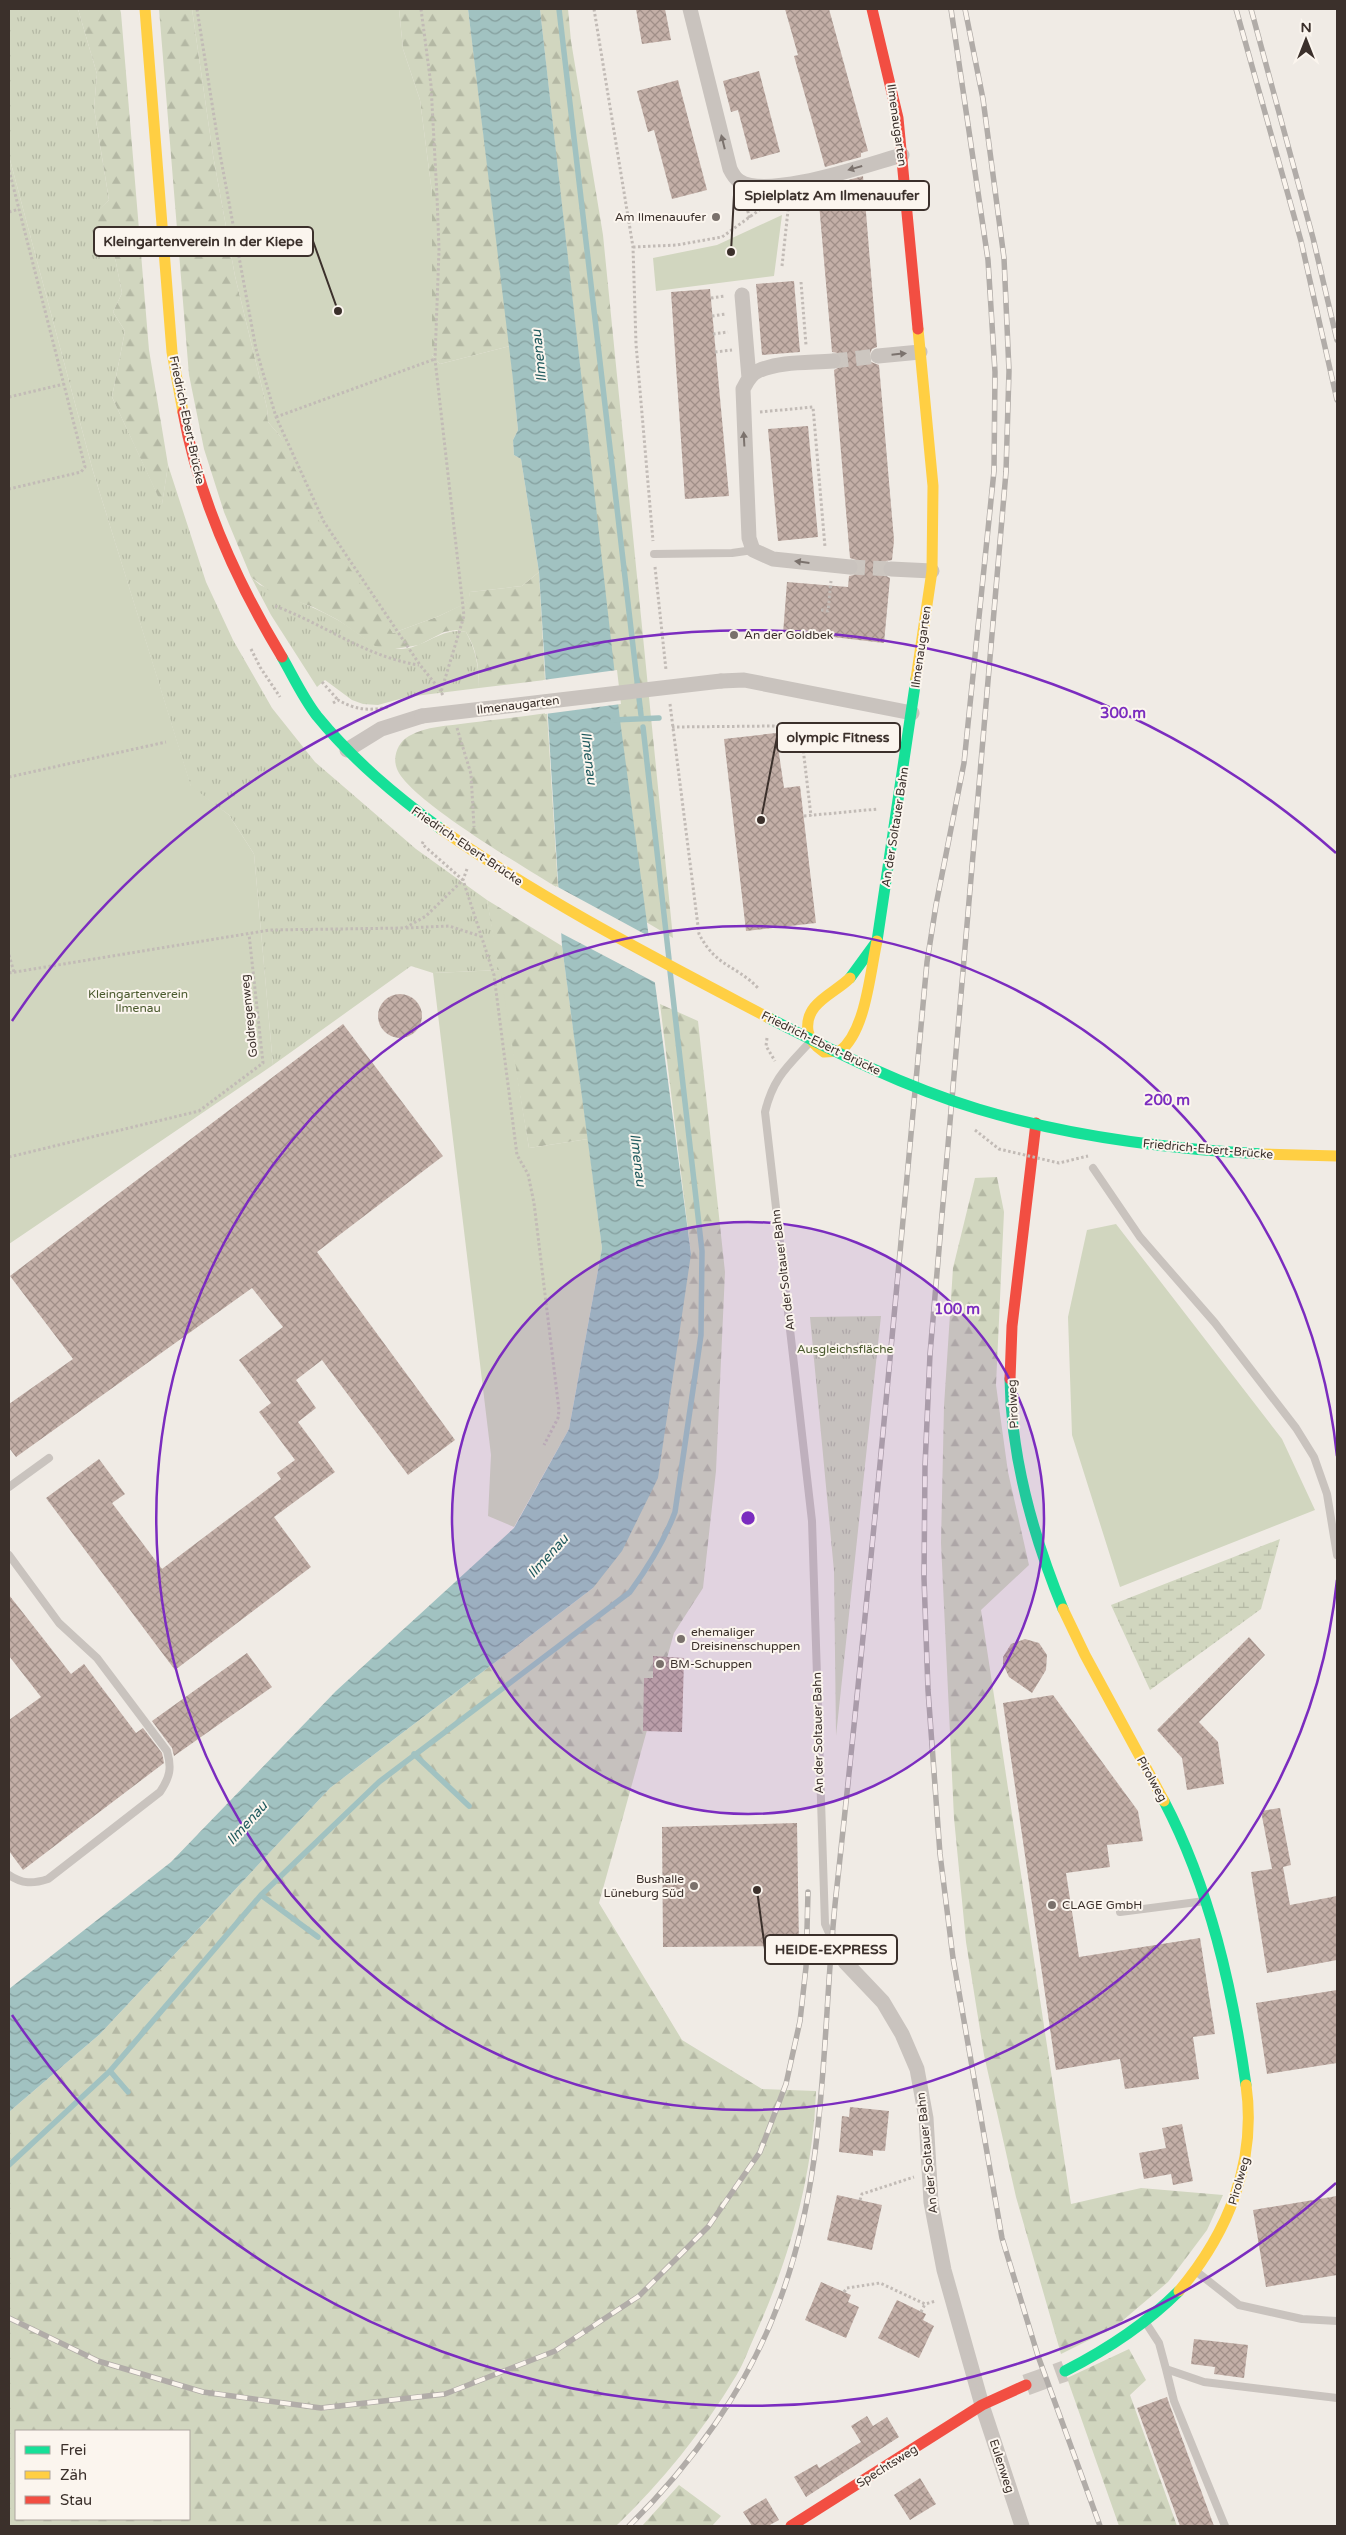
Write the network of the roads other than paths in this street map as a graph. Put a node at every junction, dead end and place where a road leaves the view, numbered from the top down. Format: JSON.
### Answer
{"nodes":[{"id":1,"x":145,"y":9,"type":"edge"},
{"id":2,"x":690,"y":9,"type":"edge"},
{"id":3,"x":872,"y":9,"type":"edge"},
{"id":4,"x":902,"y":155,"type":"junction"},
{"id":5,"x":742,"y":295,"type":"dead end"},
{"id":6,"x":920,"y":352,"type":"junction"},
{"id":7,"x":878,"y":356,"type":"tunnel mouth"},
{"id":8,"x":833,"y":361,"type":"tunnel mouth"},
{"id":9,"x":749,"y":378,"type":"junction"},
{"id":10,"x":753,"y":550,"type":"junction"},
{"id":11,"x":654,"y":554,"type":"road end"},
{"id":12,"x":850,"y":567,"type":"tunnel mouth"},
{"id":13,"x":891,"y":569,"type":"tunnel mouth"},
{"id":14,"x":932,"y":571,"type":"junction"},
{"id":15,"x":912,"y":713,"type":"junction"},
{"id":16,"x":347,"y":750,"type":"junction"},
{"id":17,"x":877,"y":941,"type":"junction"},
{"id":18,"x":810,"y":1042,"type":"junction"},
{"id":19,"x":1036,"y":1123,"type":"junction"},
{"id":20,"x":1337,"y":1156,"type":"edge"},
{"id":21,"x":1093,"y":1168,"type":"dead end"},
{"id":22,"x":49,"y":1458,"type":"dead end"},
{"id":23,"x":9,"y":1487,"type":"edge"},
{"id":24,"x":9,"y":1555,"type":"edge"},
{"id":25,"x":1337,"y":1555,"type":"edge"},
{"id":26,"x":9,"y":1876,"type":"edge"},
{"id":27,"x":1207,"y":1900,"type":"junction"},
{"id":28,"x":1120,"y":1912,"type":"dead end"},
{"id":29,"x":832,"y":1940,"type":"joint"},
{"id":30,"x":1197,"y":2272,"type":"junction"},
{"id":31,"x":1337,"y":2321,"type":"edge"},
{"id":32,"x":1146,"y":2323,"type":"junction"},
{"id":33,"x":1166,"y":2369,"type":"junction"},
{"id":34,"x":1065,"y":2371,"type":"tunnel mouth"},
{"id":35,"x":1026,"y":2384,"type":"tunnel mouth"},
{"id":36,"x":1337,"y":2398,"type":"edge"},
{"id":37,"x":982,"y":2405,"type":"junction"},
{"id":38,"x":791,"y":2526,"type":"edge"},
{"id":39,"x":1022,"y":2526,"type":"edge"},
{"id":40,"x":1225,"y":2526,"type":"edge"}],
"edges":[{"from":1,"to":16,"type":"street","name":"Friedrich-Ebert-Brücke"},
{"from":4,"to":2,"type":"street","one_way":true},
{"from":3,"to":4,"type":"street","name":"Ilmenaugarten"},
{"from":4,"to":6,"type":"street","name":"Ilmenaugarten"},
{"from":5,"to":9,"type":"street"},
{"from":7,"to":6,"type":"street","one_way":true},
{"from":6,"to":14,"type":"street","name":"Ilmenaugarten"},
{"from":8,"to":9,"type":"street"},
{"from":10,"to":9,"type":"street","one_way":true},
{"from":10,"to":11,"type":"lane"},
{"from":12,"to":10,"type":"street","one_way":true},
{"from":13,"to":14,"type":"street"},
{"from":14,"to":15,"type":"street","name":"Ilmenaugarten"},
{"from":15,"to":16,"type":"street","name":"Ilmenaugarten","bridge":true},
{"from":15,"to":17,"type":"street","name":"An der Soltauer Bahn"},
{"from":16,"to":19,"type":"street","name":"Friedrich-Ebert-Brücke","bridge":true},
{"from":17,"to":18,"type":"street","name":"An der Soltauer Bahn"},
{"from":17,"to":18,"type":"street","name":"An der Soltauer Bahn"},
{"from":18,"to":29,"type":"lane","name":"An der Soltauer Bahn"},
{"from":19,"to":20,"type":"street","name":"Friedrich-Ebert-Brücke","bridge":true},
{"from":19,"to":27,"type":"street","name":"Pirolweg","bridge":true},
{"from":21,"to":25,"type":"lane"},
{"from":22,"to":23,"type":"lane"},
{"from":24,"to":26,"type":"lane"},
{"from":27,"to":28,"type":"lane"},
{"from":27,"to":30,"type":"street","name":"Pirolweg"},
{"from":29,"to":37,"type":"street","name":"An der Soltauer Bahn"},
{"from":30,"to":31,"type":"lane"},
{"from":30,"to":32,"type":"street","name":"Pirolweg"},
{"from":32,"to":33,"type":"lane"},
{"from":32,"to":34,"type":"street","name":"Pirolweg"},
{"from":33,"to":36,"type":"lane"},
{"from":33,"to":40,"type":"lane"},
{"from":35,"to":37,"type":"street"},
{"from":37,"to":38,"type":"street","name":"Spechtsweg"},
{"from":37,"to":39,"type":"street","name":"Eulenweg"}]}
